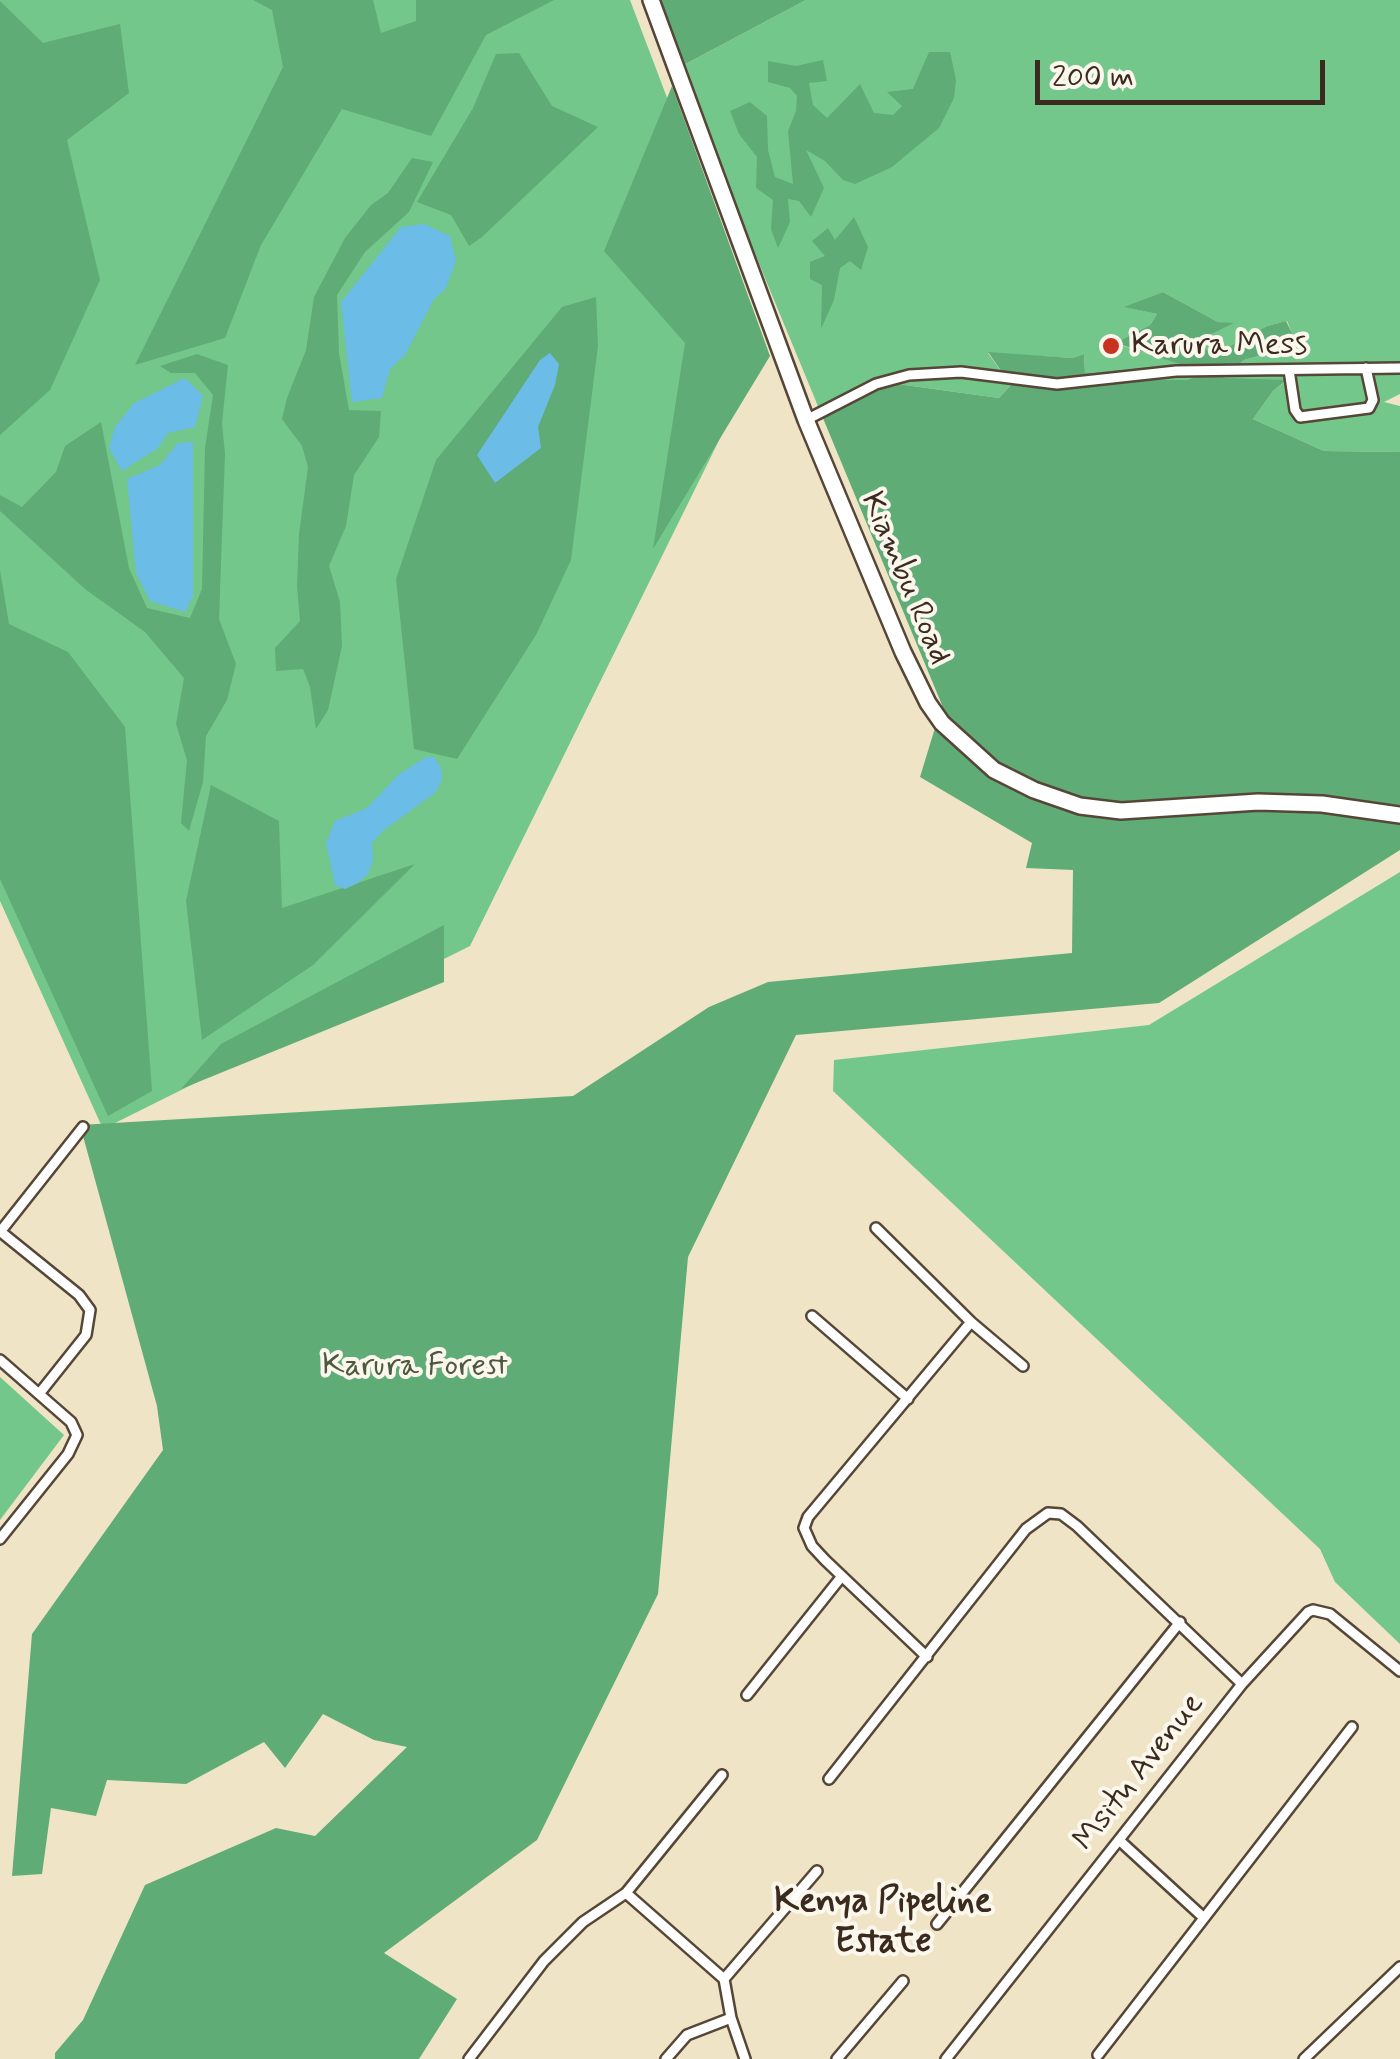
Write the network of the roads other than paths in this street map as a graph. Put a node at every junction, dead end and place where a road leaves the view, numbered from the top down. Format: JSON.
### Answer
{"nodes":[{"id":1,"x":651,"y":0,"type":"edge"},
{"id":2,"x":1366,"y":368,"type":"junction"},
{"id":3,"x":1400,"y":368,"type":"edge"},
{"id":4,"x":1289,"y":370,"type":"junction"},
{"id":5,"x":806,"y":420,"type":"junction"},
{"id":6,"x":1400,"y":815,"type":"edge"},
{"id":7,"x":83,"y":1127,"type":"dead end"},
{"id":8,"x":876,"y":1228,"type":"dead end"},
{"id":9,"x":0,"y":1232,"type":"edge"},
{"id":10,"x":812,"y":1316,"type":"dead end"},
{"id":11,"x":971,"y":1322,"type":"junction"},
{"id":12,"x":0,"y":1360,"type":"edge"},
{"id":13,"x":1023,"y":1366,"type":"dead end"},
{"id":14,"x":38,"y":1394,"type":"junction"},
{"id":15,"x":908,"y":1399,"type":"junction"},
{"id":16,"x":0,"y":1539,"type":"edge"},
{"id":17,"x":842,"y":1576,"type":"junction"},
{"id":18,"x":1180,"y":1622,"type":"junction"},
{"id":19,"x":927,"y":1657,"type":"junction"},
{"id":20,"x":1400,"y":1671,"type":"edge"},
{"id":21,"x":1242,"y":1684,"type":"junction"},
{"id":22,"x":746,"y":1694,"type":"dead end"},
{"id":23,"x":1352,"y":1727,"type":"dead end"},
{"id":24,"x":722,"y":1775,"type":"dead end"},
{"id":25,"x":828,"y":1779,"type":"dead end"},
{"id":26,"x":1119,"y":1840,"type":"junction"},
{"id":27,"x":816,"y":1871,"type":"dead end"},
{"id":28,"x":626,"y":1893,"type":"junction"},
{"id":29,"x":1204,"y":1918,"type":"junction"},
{"id":30,"x":937,"y":1924,"type":"dead end"},
{"id":31,"x":1400,"y":1966,"type":"edge"},
{"id":32,"x":724,"y":1979,"type":"junction"},
{"id":33,"x":903,"y":1981,"type":"dead end"},
{"id":34,"x":731,"y":2018,"type":"junction"},
{"id":35,"x":1098,"y":2055,"type":"dead end"},
{"id":36,"x":469,"y":2059,"type":"edge"},
{"id":37,"x":666,"y":2059,"type":"edge"},
{"id":38,"x":746,"y":2059,"type":"edge"},
{"id":39,"x":837,"y":2059,"type":"edge"},
{"id":40,"x":946,"y":2059,"type":"edge"},
{"id":41,"x":1304,"y":2059,"type":"edge"}],
"edges":[{"from":1,"to":5,"type":"highway","name":"Kiambu Road"},
{"from":2,"to":3,"type":"street"},
{"from":2,"to":4,"type":"street"},
{"from":2,"to":4,"type":"street"},
{"from":4,"to":5,"type":"street"},
{"from":5,"to":6,"type":"highway","name":"Kiambu Road"},
{"from":7,"to":9,"type":"street"},
{"from":8,"to":11,"type":"street"},
{"from":9,"to":14,"type":"street"},
{"from":10,"to":15,"type":"street"},
{"from":11,"to":13,"type":"street"},
{"from":11,"to":15,"type":"street"},
{"from":12,"to":14,"type":"street"},
{"from":14,"to":16,"type":"street"},
{"from":15,"to":17,"type":"street"},
{"from":17,"to":19,"type":"street"},
{"from":17,"to":22,"type":"street"},
{"from":18,"to":19,"type":"street"},
{"from":18,"to":21,"type":"street"},
{"from":18,"to":30,"type":"street"},
{"from":19,"to":25,"type":"street"},
{"from":20,"to":21,"type":"street","name":"Msitu Avenue"},
{"from":21,"to":26,"type":"street","name":"Msitu Avenue"},
{"from":23,"to":29,"type":"street"},
{"from":24,"to":28,"type":"street"},
{"from":26,"to":29,"type":"street"},
{"from":26,"to":40,"type":"street","name":"Msitu Avenue"},
{"from":27,"to":32,"type":"street"},
{"from":28,"to":32,"type":"street"},
{"from":28,"to":36,"type":"street"},
{"from":29,"to":35,"type":"street"},
{"from":31,"to":41,"type":"street"},
{"from":32,"to":34,"type":"street"},
{"from":33,"to":39,"type":"street"},
{"from":34,"to":37,"type":"street"},
{"from":34,"to":38,"type":"street"}]}
